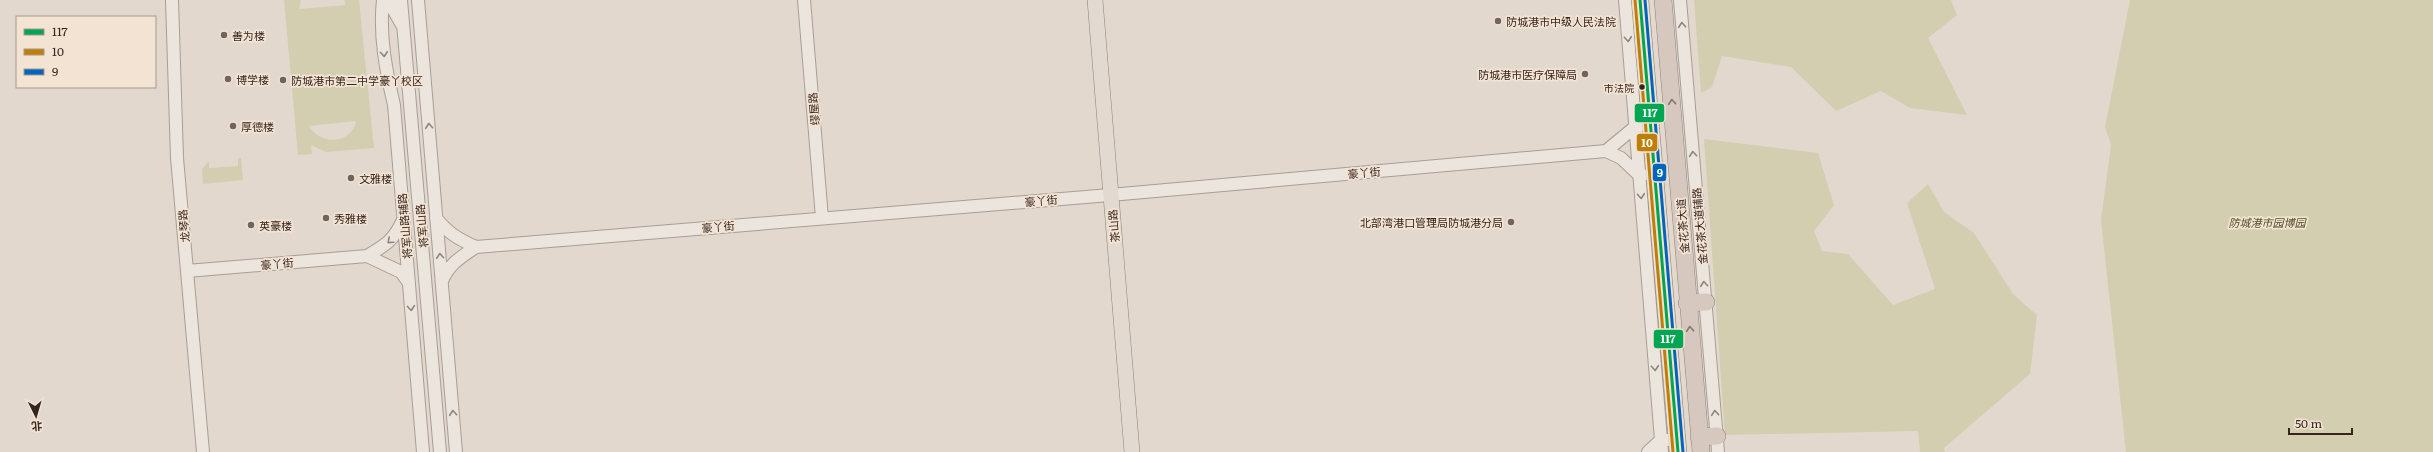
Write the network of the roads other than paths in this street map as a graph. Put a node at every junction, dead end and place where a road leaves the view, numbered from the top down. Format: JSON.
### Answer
{"nodes":[{"id":1,"x":172,"y":0,"type":"edge"},
{"id":2,"x":383,"y":0,"type":"edge"},
{"id":3,"x":388,"y":0,"type":"edge"},
{"id":4,"x":401,"y":0,"type":"edge"},
{"id":5,"x":418,"y":0,"type":"edge"},
{"id":6,"x":804,"y":0,"type":"edge"},
{"id":7,"x":1095,"y":0,"type":"edge"},
{"id":8,"x":1625,"y":0,"type":"edge"},
{"id":9,"x":1640,"y":0,"type":"edge"},
{"id":10,"x":1663,"y":0,"type":"edge"},
{"id":11,"x":1680,"y":0,"type":"edge"},
{"id":12,"x":404,"y":29,"type":"junction"},
{"id":13,"x":422,"y":47,"type":"junction"},
{"id":14,"x":408,"y":84,"type":"junction"},
{"id":15,"x":1691,"y":123,"type":"junction"},
{"id":16,"x":1673,"y":124,"type":"junction"},
{"id":17,"x":1643,"y":126,"type":"junction"},
{"id":18,"x":412,"y":132,"type":"junction"},
{"id":19,"x":1606,"y":151,"type":"junction"},
{"id":20,"x":431,"y":159,"type":"junction"},
{"id":21,"x":399,"y":162,"type":"junction"},
{"id":22,"x":1647,"y":174,"type":"junction"},
{"id":23,"x":1110,"y":195,"type":"junction"},
{"id":24,"x":436,"y":218,"type":"junction"},
{"id":25,"x":822,"y":218,"type":"junction"},
{"id":26,"x":404,"y":219,"type":"junction"},
{"id":27,"x":476,"y":247,"type":"junction"},
{"id":28,"x":367,"y":256,"type":"junction"},
{"id":29,"x":187,"y":271,"type":"junction"},
{"id":30,"x":442,"y":281,"type":"junction"},
{"id":31,"x":409,"y":283,"type":"junction"},
{"id":32,"x":1706,"y":302,"type":"junction"},
{"id":33,"x":1687,"y":303,"type":"junction"},
{"id":34,"x":445,"y":325,"type":"junction"},
{"id":35,"x":413,"y":328,"type":"junction"},
{"id":36,"x":432,"y":360,"type":"junction"},
{"id":37,"x":436,"y":412,"type":"junction"},
{"id":38,"x":1718,"y":444,"type":"edge"},
{"id":39,"x":1700,"y":445,"type":"edge"},
{"id":40,"x":1670,"y":446,"type":"edge"},
{"id":41,"x":423,"y":451,"type":"edge"},
{"id":42,"x":203,"y":452,"type":"edge"},
{"id":43,"x":440,"y":452,"type":"edge"},
{"id":44,"x":456,"y":452,"type":"edge"},
{"id":45,"x":1132,"y":452,"type":"edge"},
{"id":46,"x":1648,"y":452,"type":"edge"}],
"edges":[{"from":1,"to":29,"type":"street","name":"龙琴路"},
{"from":2,"to":21,"type":"street","name":"将军山路辅路","one_way":true},
{"from":3,"to":12,"type":"street"},
{"from":4,"to":12,"type":"street","name":"将军山路"},
{"from":5,"to":13,"type":"street"},
{"from":6,"to":25,"type":"street","name":"缪屋路"},
{"from":7,"to":23,"type":"main road","name":"茶山路"},
{"from":8,"to":17,"type":"street","one_way":true},
{"from":9,"to":17,"type":"highway","name":"金花茶大道"},
{"from":16,"to":10,"type":"highway","name":"金花茶大道","one_way":true},
{"from":15,"to":11,"type":"street","name":"金花茶大道辅路","one_way":true},
{"from":12,"to":14,"type":"street","name":"将军山路"},
{"from":13,"to":14,"type":"street"},
{"from":20,"to":13,"type":"street","one_way":true},
{"from":14,"to":18,"type":"street","name":"将军山路"},
{"from":15,"to":16,"type":"street"},
{"from":32,"to":15,"type":"street","name":"金花茶大道辅路","one_way":true},
{"from":16,"to":33,"type":"highway","name":"金花茶大道"},
{"from":17,"to":19,"type":"street"},
{"from":17,"to":22,"type":"highway","name":"金花茶大道"},
{"from":18,"to":20,"type":"street"},
{"from":18,"to":21,"type":"street"},
{"from":18,"to":36,"type":"street","name":"将军山路"},
{"from":19,"to":22,"type":"street"},
{"from":19,"to":23,"type":"street","name":"豪丫街"},
{"from":20,"to":24,"type":"street"},
{"from":21,"to":26,"type":"street","name":"将军山路辅路"},
{"from":22,"to":40,"type":"highway","name":"金花茶大道","one_way":true},
{"from":23,"to":25,"type":"street","name":"豪丫街"},
{"from":23,"to":45,"type":"main road","name":"茶山路"},
{"from":24,"to":27,"type":"street","name":"豪丫街"},
{"from":30,"to":24,"type":"street","one_way":true},
{"from":25,"to":27,"type":"street","name":"豪丫街"},
{"from":26,"to":28,"type":"street","name":"豪丫街","one_way":true},
{"from":26,"to":31,"type":"street","name":"将军山路辅路"},
{"from":27,"to":30,"type":"street","name":"豪丫街"},
{"from":28,"to":29,"type":"street","name":"豪丫街"},
{"from":28,"to":31,"type":"street","name":"豪丫街"},
{"from":29,"to":42,"type":"street","name":"龙琴路"},
{"from":30,"to":34,"type":"street"},
{"from":31,"to":35,"type":"street","name":"将军山路辅路","one_way":true},
{"from":32,"to":33,"type":"highway"},
{"from":38,"to":32,"type":"street","name":"金花茶大道辅路","one_way":true},
{"from":39,"to":33,"type":"highway","name":"金花茶大道","one_way":true},
{"from":34,"to":36,"type":"street"},
{"from":44,"to":34,"type":"street","one_way":true},
{"from":35,"to":36,"type":"street"},
{"from":35,"to":41,"type":"street","name":"将军山路辅路"},
{"from":36,"to":37,"type":"street","name":"将军山路"},
{"from":37,"to":41,"type":"street"},
{"from":37,"to":43,"type":"street","name":"将军山路"},
{"from":38,"to":39,"type":"highway"},
{"from":40,"to":46,"type":"street"}]}
